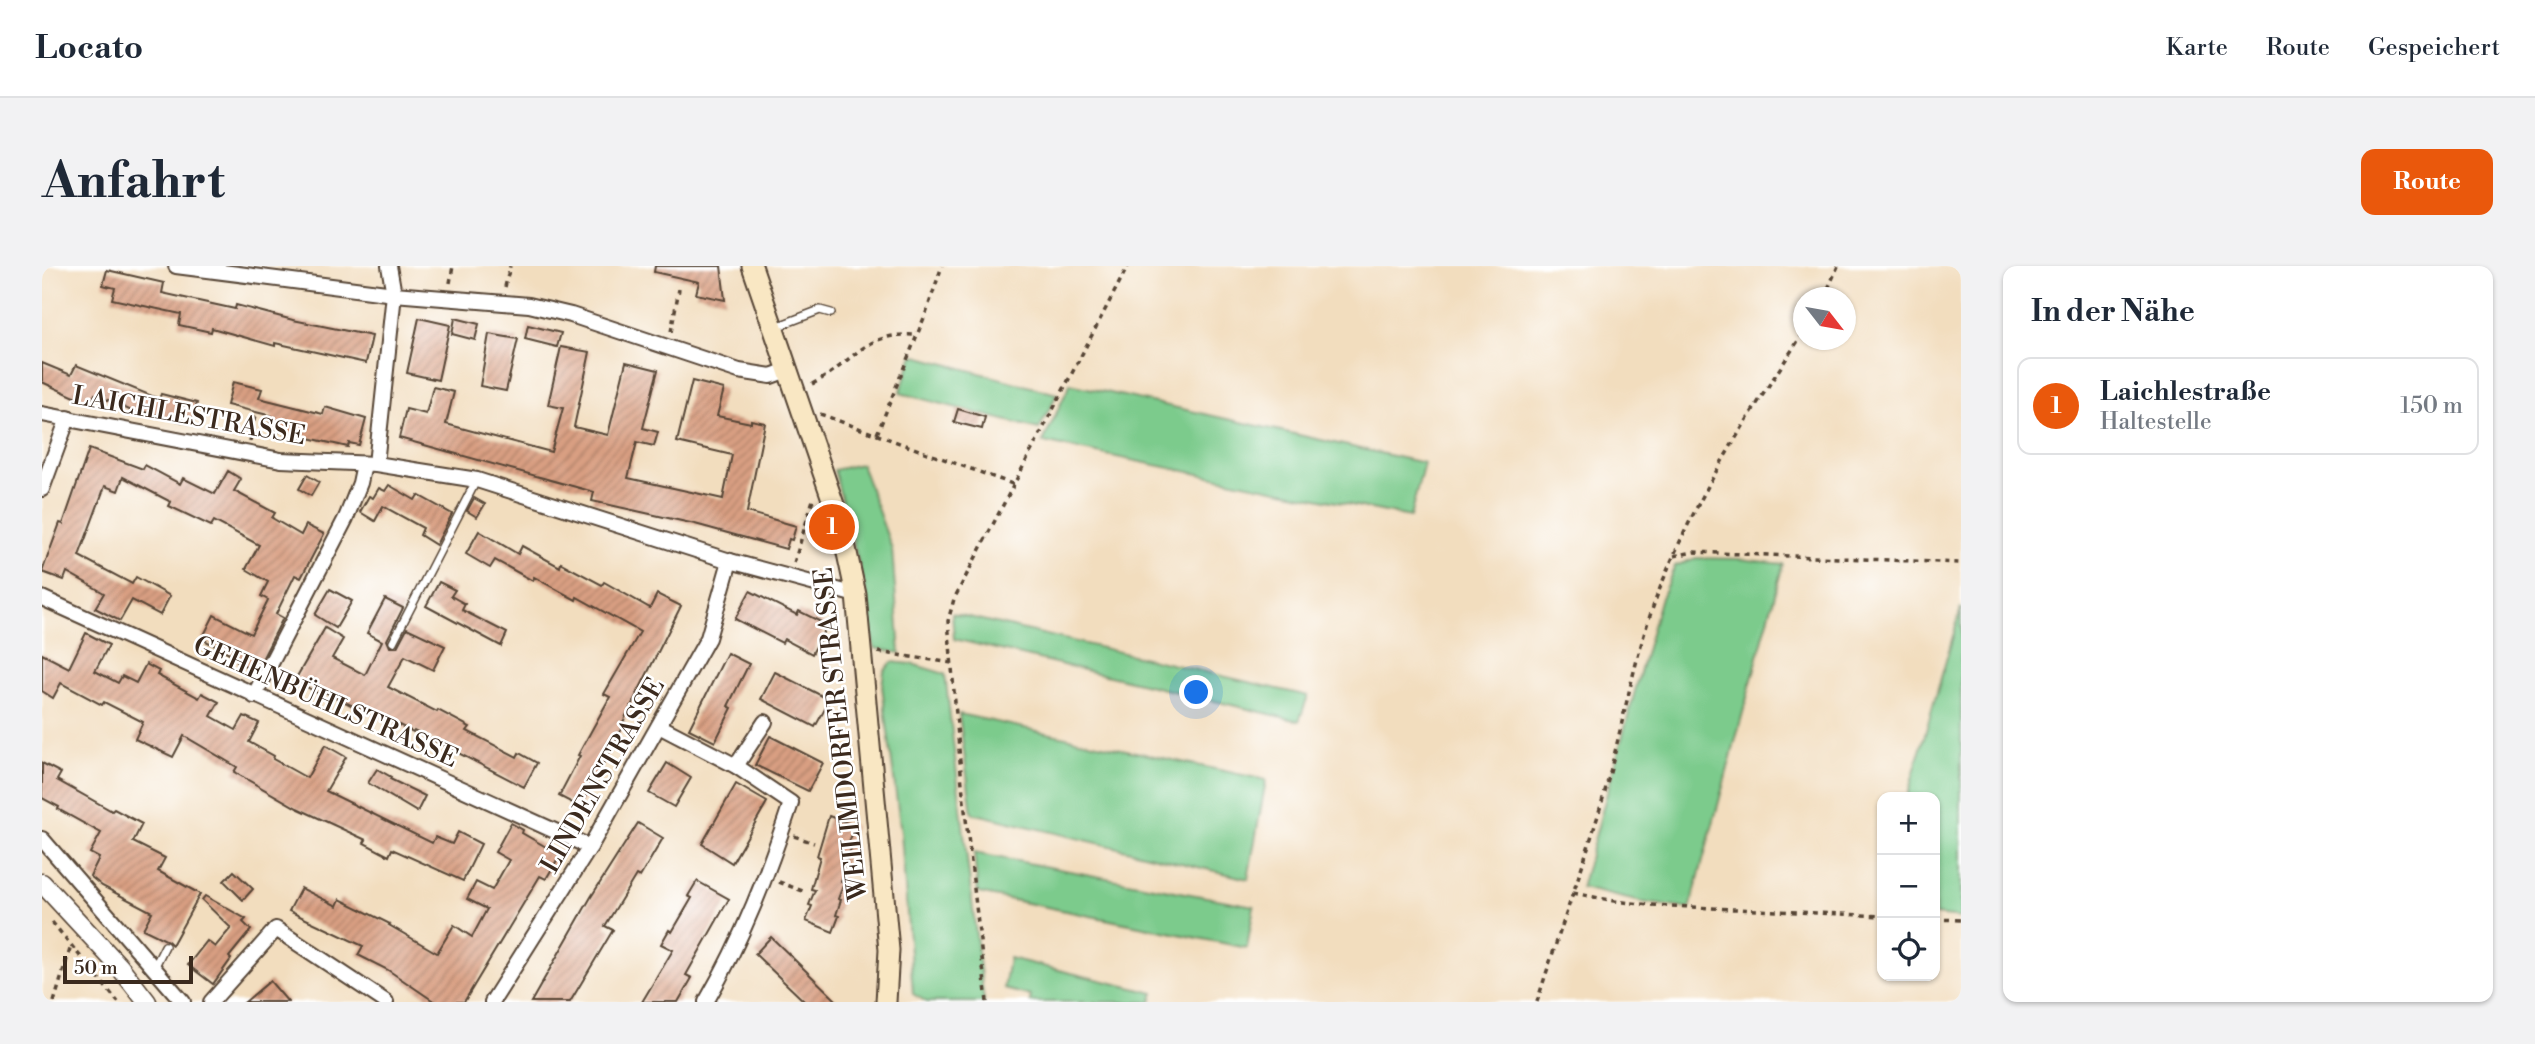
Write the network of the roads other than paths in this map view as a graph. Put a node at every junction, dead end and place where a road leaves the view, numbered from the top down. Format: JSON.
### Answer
{"nodes":[{"id":1,"x":176,"y":266,"type":"edge"},
{"id":2,"x":389,"y":266,"type":"edge"},
{"id":3,"x":752,"y":266,"type":"edge"},
{"id":4,"x":394,"y":295,"type":"junction"},
{"id":5,"x":831,"y":313,"type":"dead end"},
{"id":6,"x":772,"y":329,"type":"junction"},
{"id":7,"x":787,"y":370,"type":"junction"},
{"id":8,"x":42,"y":414,"type":"edge"},
{"id":9,"x":68,"y":418,"type":"junction"},
{"id":10,"x":370,"y":464,"type":"junction"},
{"id":11,"x":477,"y":480,"type":"junction"},
{"id":12,"x":42,"y":489,"type":"edge"},
{"id":13,"x":730,"y":561,"type":"junction"},
{"id":14,"x":856,"y":596,"type":"junction"},
{"id":15,"x":42,"y":598,"type":"edge"},
{"id":16,"x":393,"y":642,"type":"dead end"},
{"id":17,"x":254,"y":696,"type":"junction"},
{"id":18,"x":765,"y":722,"type":"dead end"},
{"id":19,"x":660,"y":726,"type":"junction"},
{"id":20,"x":736,"y":766,"type":"junction"},
{"id":21,"x":42,"y":839,"type":"edge"},
{"id":22,"x":590,"y":847,"type":"junction"},
{"id":23,"x":42,"y":883,"type":"edge"},
{"id":24,"x":165,"y":946,"type":"dead end"},
{"id":25,"x":154,"y":968,"type":"junction"},
{"id":26,"x":147,"y":1002,"type":"edge"},
{"id":27,"x":183,"y":1002,"type":"edge"},
{"id":28,"x":212,"y":1002,"type":"edge"},
{"id":29,"x":386,"y":1002,"type":"edge"},
{"id":30,"x":492,"y":1002,"type":"edge"},
{"id":31,"x":706,"y":1002,"type":"edge"},
{"id":32,"x":886,"y":1002,"type":"edge"}],
"edges":[{"from":1,"to":4,"type":"street"},
{"from":2,"to":4,"type":"street"},
{"from":3,"to":6,"type":"main road","name":"WEILIMDORFER STRASSE"},
{"from":4,"to":7,"type":"street"},
{"from":4,"to":10,"type":"street"},
{"from":5,"to":6,"type":"lane"},
{"from":6,"to":7,"type":"main road","name":"WEILIMDORFER STRASSE"},
{"from":7,"to":14,"type":"main road","name":"WEILIMDORFER STRASSE"},
{"from":8,"to":9,"type":"street","name":"LAICHLESTRASSE"},
{"from":9,"to":10,"type":"street","name":"LAICHLESTRASSE"},
{"from":9,"to":12,"type":"street"},
{"from":10,"to":11,"type":"street","name":"LAICHLESTRASSE"},
{"from":10,"to":17,"type":"street"},
{"from":11,"to":13,"type":"street","name":"LAICHLESTRASSE"},
{"from":11,"to":16,"type":"lane"},
{"from":13,"to":14,"type":"street","name":"LAICHLESTRASSE"},
{"from":13,"to":19,"type":"street","name":"LINDENSTRASSE"},
{"from":14,"to":32,"type":"main road","name":"WEILIMDORFER STRASSE"},
{"from":15,"to":17,"type":"street","name":"GEHENBÜHLSTRASSE"},
{"from":17,"to":22,"type":"street","name":"GEHENBÜHLSTRASSE"},
{"from":18,"to":20,"type":"street"},
{"from":19,"to":20,"type":"street"},
{"from":19,"to":22,"type":"street","name":"LINDENSTRASSE"},
{"from":20,"to":31,"type":"street"},
{"from":21,"to":25,"type":"street"},
{"from":22,"to":30,"type":"street","name":"LINDENSTRASSE"},
{"from":23,"to":26,"type":"street"},
{"from":24,"to":25,"type":"lane"},
{"from":25,"to":27,"type":"street"},
{"from":28,"to":29,"type":"street"}]}
